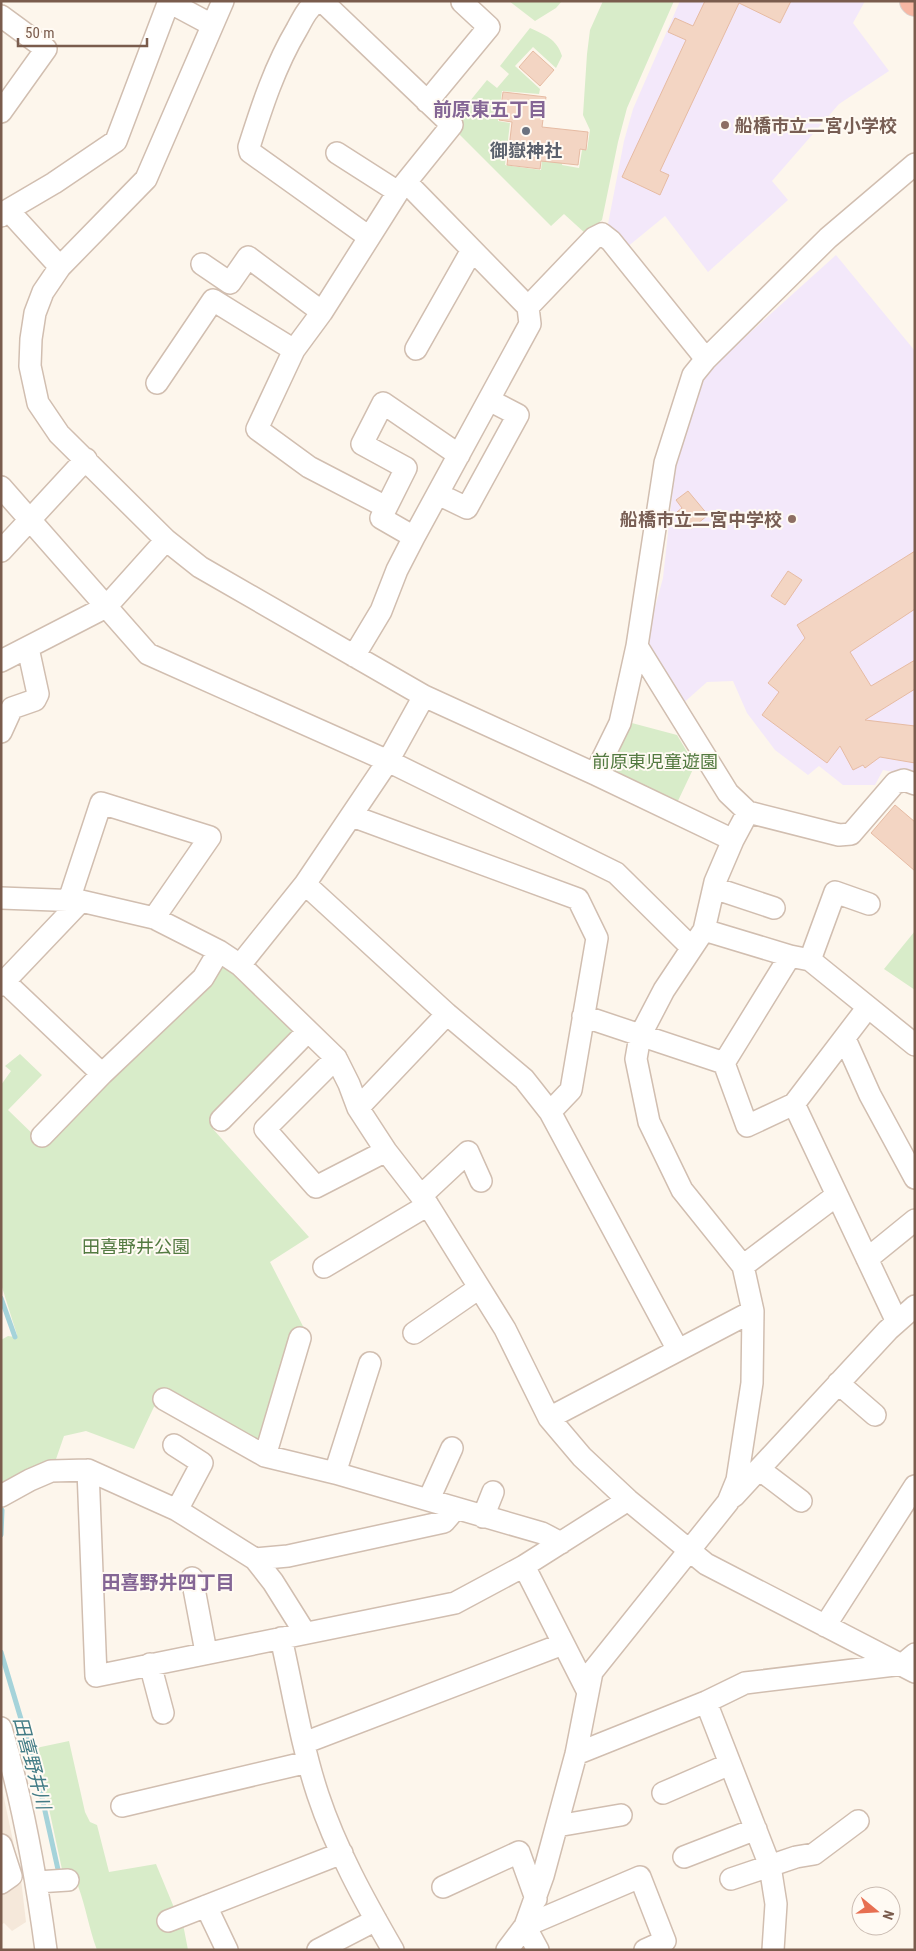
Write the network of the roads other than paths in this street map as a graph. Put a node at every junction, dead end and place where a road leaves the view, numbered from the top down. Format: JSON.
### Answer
{"nodes":[{"id":1,"x":223,"y":1,"type":"edge"},
{"id":2,"x":169,"y":2,"type":"edge"},
{"id":3,"x":462,"y":2,"type":"edge"},
{"id":4,"x":313,"y":3,"type":"edge"},
{"id":5,"x":1,"y":16,"type":"edge"},
{"id":6,"x":212,"y":26,"type":"junction"},
{"id":7,"x":427,"y":102,"type":"junction"},
{"id":8,"x":1,"y":112,"type":"edge"},
{"id":9,"x":337,"y":153,"type":"dead end"},
{"id":10,"x":915,"y":164,"type":"edge"},
{"id":11,"x":402,"y":188,"type":"junction"},
{"id":12,"x":4,"y":213,"type":"edge"},
{"id":13,"x":369,"y":237,"type":"junction"},
{"id":14,"x":472,"y":250,"type":"junction"},
{"id":15,"x":202,"y":264,"type":"dead end"},
{"id":16,"x":60,"y":267,"type":"junction"},
{"id":17,"x":528,"y":307,"type":"junction"},
{"id":18,"x":322,"y":312,"type":"junction"},
{"id":19,"x":416,"y":349,"type":"dead end"},
{"id":20,"x":294,"y":350,"type":"junction"},
{"id":21,"x":706,"y":359,"type":"junction"},
{"id":22,"x":157,"y":383,"type":"dead end"},
{"id":23,"x":489,"y":400,"type":"junction"},
{"id":24,"x":459,"y":455,"type":"junction"},
{"id":25,"x":86,"y":459,"type":"junction"},
{"id":26,"x":1,"y":487,"type":"edge"},
{"id":27,"x":438,"y":494,"type":"junction"},
{"id":28,"x":386,"y":507,"type":"junction"},
{"id":29,"x":29,"y":521,"type":"junction"},
{"id":30,"x":414,"y":537,"type":"junction"},
{"id":31,"x":166,"y":540,"type":"junction"},
{"id":32,"x":1,"y":551,"type":"edge"},
{"id":33,"x":106,"y":607,"type":"junction"},
{"id":34,"x":637,"y":646,"type":"junction"},
{"id":35,"x":28,"y":648,"type":"junction"},
{"id":36,"x":354,"y":656,"type":"junction"},
{"id":37,"x":1,"y":661,"type":"edge"},
{"id":38,"x":424,"y":696,"type":"junction"},
{"id":39,"x":1,"y":732,"type":"edge"},
{"id":40,"x":388,"y":761,"type":"junction"},
{"id":41,"x":595,"y":774,"type":"junction"},
{"id":42,"x":915,"y":784,"type":"edge"},
{"id":43,"x":748,"y":812,"type":"junction"},
{"id":44,"x":352,"y":816,"type":"junction"},
{"id":45,"x":733,"y":840,"type":"junction"},
{"id":46,"x":305,"y":884,"type":"junction"},
{"id":47,"x":714,"y":888,"type":"junction"},
{"id":48,"x":1,"y":898,"type":"edge"},
{"id":49,"x":75,"y":901,"type":"junction"},
{"id":50,"x":869,"y":904,"type":"dead end"},
{"id":51,"x":774,"y":908,"type":"dead end"},
{"id":52,"x":154,"y":918,"type":"junction"},
{"id":53,"x":704,"y":930,"type":"junction"},
{"id":54,"x":692,"y":948,"type":"junction"},
{"id":55,"x":219,"y":951,"type":"junction"},
{"id":56,"x":800,"y":958,"type":"junction"},
{"id":57,"x":240,"y":965,"type":"junction"},
{"id":58,"x":3,"y":983,"type":"edge"},
{"id":59,"x":868,"y":1007,"type":"junction"},
{"id":60,"x":447,"y":1014,"type":"junction"},
{"id":61,"x":583,"y":1016,"type":"junction"},
{"id":62,"x":308,"y":1031,"type":"junction"},
{"id":63,"x":640,"y":1036,"type":"junction"},
{"id":64,"x":846,"y":1039,"type":"junction"},
{"id":65,"x":915,"y":1045,"type":"edge"},
{"id":66,"x":336,"y":1058,"type":"junction"},
{"id":67,"x":724,"y":1063,"type":"junction"},
{"id":68,"x":102,"y":1074,"type":"junction"},
{"id":69,"x":794,"y":1104,"type":"junction"},
{"id":70,"x":358,"y":1108,"type":"junction"},
{"id":71,"x":550,"y":1112,"type":"junction"},
{"id":72,"x":221,"y":1120,"type":"dead end"},
{"id":73,"x":42,"y":1136,"type":"dead end"},
{"id":74,"x":386,"y":1151,"type":"junction"},
{"id":75,"x":915,"y":1178,"type":"edge"},
{"id":76,"x":481,"y":1182,"type":"dead end"},
{"id":77,"x":837,"y":1195,"type":"junction"},
{"id":78,"x":425,"y":1200,"type":"junction"},
{"id":79,"x":915,"y":1220,"type":"edge"},
{"id":80,"x":868,"y":1259,"type":"junction"},
{"id":81,"x":743,"y":1266,"type":"junction"},
{"id":82,"x":324,"y":1267,"type":"dead end"},
{"id":83,"x":479,"y":1288,"type":"junction"},
{"id":84,"x":915,"y":1306,"type":"edge"},
{"id":85,"x":753,"y":1311,"type":"junction"},
{"id":86,"x":897,"y":1322,"type":"junction"},
{"id":87,"x":414,"y":1333,"type":"dead end"},
{"id":88,"x":300,"y":1338,"type":"dead end"},
{"id":89,"x":678,"y":1350,"type":"junction"},
{"id":90,"x":370,"y":1363,"type":"dead end"},
{"id":91,"x":838,"y":1384,"type":"junction"},
{"id":92,"x":164,"y":1399,"type":"dead end"},
{"id":93,"x":875,"y":1415,"type":"dead end"},
{"id":94,"x":549,"y":1418,"type":"junction"},
{"id":95,"x":174,"y":1445,"type":"dead end"},
{"id":96,"x":452,"y":1448,"type":"dead end"},
{"id":97,"x":265,"y":1456,"type":"junction"},
{"id":98,"x":759,"y":1469,"type":"junction"},
{"id":99,"x":88,"y":1470,"type":"junction"},
{"id":100,"x":335,"y":1473,"type":"junction"},
{"id":101,"x":915,"y":1486,"type":"edge"},
{"id":102,"x":493,"y":1492,"type":"dead end"},
{"id":103,"x":1,"y":1496,"type":"edge"},
{"id":104,"x":429,"y":1499,"type":"junction"},
{"id":105,"x":628,"y":1500,"type":"junction"},
{"id":106,"x":801,"y":1501,"type":"dead end"},
{"id":107,"x":728,"y":1502,"type":"junction"},
{"id":108,"x":456,"y":1508,"type":"junction"},
{"id":109,"x":177,"y":1510,"type":"junction"},
{"id":110,"x":483,"y":1517,"type":"junction"},
{"id":111,"x":561,"y":1544,"type":"junction"},
{"id":112,"x":690,"y":1549,"type":"junction"},
{"id":113,"x":255,"y":1559,"type":"junction"},
{"id":114,"x":524,"y":1566,"type":"junction"},
{"id":115,"x":192,"y":1578,"type":"dead end"},
{"id":116,"x":825,"y":1626,"type":"junction"},
{"id":117,"x":306,"y":1633,"type":"junction"},
{"id":118,"x":281,"y":1638,"type":"junction"},
{"id":119,"x":563,"y":1644,"type":"junction"},
{"id":120,"x":206,"y":1652,"type":"junction"},
{"id":121,"x":911,"y":1663,"type":"edge"},
{"id":122,"x":150,"y":1664,"type":"junction"},
{"id":123,"x":588,"y":1692,"type":"junction"},
{"id":124,"x":706,"y":1702,"type":"junction"},
{"id":125,"x":162,"y":1713,"type":"dead end"},
{"id":126,"x":1,"y":1728,"type":"edge"},
{"id":127,"x":306,"y":1753,"type":"junction"},
{"id":128,"x":576,"y":1754,"type":"junction"},
{"id":129,"x":730,"y":1764,"type":"junction"},
{"id":130,"x":8,"y":1774,"type":"edge"},
{"id":131,"x":664,"y":1793,"type":"dead end"},
{"id":132,"x":122,"y":1806,"type":"dead end"},
{"id":133,"x":620,"y":1815,"type":"dead end"},
{"id":134,"x":858,"y":1821,"type":"dead end"},
{"id":135,"x":557,"y":1826,"type":"junction"},
{"id":136,"x":756,"y":1829,"type":"junction"},
{"id":137,"x":1,"y":1844,"type":"edge"},
{"id":138,"x":342,"y":1853,"type":"junction"},
{"id":139,"x":684,"y":1857,"type":"dead end"},
{"id":140,"x":770,"y":1866,"type":"junction"},
{"id":141,"x":730,"y":1879,"type":"dead end"},
{"id":142,"x":68,"y":1880,"type":"dead end"},
{"id":143,"x":37,"y":1882,"type":"junction"},
{"id":144,"x":1,"y":1883,"type":"edge"},
{"id":145,"x":443,"y":1887,"type":"dead end"},
{"id":146,"x":536,"y":1899,"type":"junction"},
{"id":147,"x":206,"y":1906,"type":"junction"},
{"id":148,"x":376,"y":1920,"type":"junction"},
{"id":149,"x":168,"y":1921,"type":"dead end"},
{"id":150,"x":525,"y":1926,"type":"junction"},
{"id":151,"x":46,"y":1950,"type":"edge"},
{"id":152,"x":227,"y":1950,"type":"edge"},
{"id":153,"x":318,"y":1950,"type":"edge"},
{"id":154,"x":393,"y":1950,"type":"edge"},
{"id":155,"x":507,"y":1950,"type":"edge"},
{"id":156,"x":538,"y":1950,"type":"edge"},
{"id":157,"x":645,"y":1950,"type":"edge"},
{"id":158,"x":773,"y":1950,"type":"edge"}],
"edges":[{"from":1,"to":6,"type":"street"},
{"from":2,"to":6,"type":"street"},
{"from":2,"to":12,"type":"street"},
{"from":3,"to":7,"type":"street"},
{"from":4,"to":7,"type":"street"},
{"from":4,"to":13,"type":"street"},
{"from":5,"to":8,"type":"street"},
{"from":6,"to":16,"type":"street"},
{"from":7,"to":11,"type":"street"},
{"from":9,"to":11,"type":"street"},
{"from":10,"to":21,"type":"street"},
{"from":11,"to":13,"type":"street"},
{"from":11,"to":14,"type":"street"},
{"from":12,"to":16,"type":"street"},
{"from":13,"to":18,"type":"street"},
{"from":14,"to":17,"type":"street"},
{"from":14,"to":19,"type":"street"},
{"from":15,"to":18,"type":"street"},
{"from":16,"to":25,"type":"street"},
{"from":17,"to":21,"type":"street"},
{"from":17,"to":23,"type":"street"},
{"from":18,"to":20,"type":"street"},
{"from":20,"to":22,"type":"street"},
{"from":20,"to":28,"type":"street"},
{"from":21,"to":34,"type":"street"},
{"from":23,"to":24,"type":"street"},
{"from":23,"to":27,"type":"street"},
{"from":24,"to":27,"type":"street"},
{"from":24,"to":28,"type":"street"},
{"from":25,"to":29,"type":"street"},
{"from":25,"to":31,"type":"street"},
{"from":26,"to":29,"type":"street"},
{"from":27,"to":30,"type":"street"},
{"from":28,"to":30,"type":"street"},
{"from":29,"to":32,"type":"street"},
{"from":29,"to":33,"type":"street"},
{"from":30,"to":36,"type":"street"},
{"from":31,"to":33,"type":"street"},
{"from":31,"to":36,"type":"street"},
{"from":33,"to":35,"type":"street"},
{"from":33,"to":40,"type":"street"},
{"from":34,"to":41,"type":"street"},
{"from":34,"to":43,"type":"street"},
{"from":35,"to":37,"type":"street"},
{"from":35,"to":39,"type":"street"},
{"from":36,"to":38,"type":"street"},
{"from":38,"to":40,"type":"street"},
{"from":38,"to":41,"type":"street"},
{"from":40,"to":44,"type":"street"},
{"from":40,"to":54,"type":"street"},
{"from":41,"to":45,"type":"street"},
{"from":42,"to":43,"type":"street"},
{"from":43,"to":45,"type":"street"},
{"from":44,"to":46,"type":"street"},
{"from":44,"to":61,"type":"street"},
{"from":45,"to":47,"type":"street"},
{"from":46,"to":57,"type":"street"},
{"from":46,"to":60,"type":"street"},
{"from":47,"to":51,"type":"street"},
{"from":47,"to":53,"type":"street"},
{"from":48,"to":49,"type":"street"},
{"from":49,"to":52,"type":"street"},
{"from":49,"to":52,"type":"street"},
{"from":49,"to":58,"type":"street"},
{"from":50,"to":56,"type":"street"},
{"from":52,"to":55,"type":"street"},
{"from":53,"to":54,"type":"street"},
{"from":53,"to":56,"type":"street"},
{"from":54,"to":63,"type":"street"},
{"from":55,"to":57,"type":"street"},
{"from":55,"to":68,"type":"street"},
{"from":56,"to":59,"type":"street"},
{"from":56,"to":67,"type":"street"},
{"from":57,"to":62,"type":"street"},
{"from":58,"to":68,"type":"street"},
{"from":59,"to":64,"type":"street"},
{"from":59,"to":65,"type":"street"},
{"from":60,"to":70,"type":"street"},
{"from":60,"to":71,"type":"street"},
{"from":61,"to":63,"type":"street"},
{"from":61,"to":71,"type":"street"},
{"from":62,"to":66,"type":"street"},
{"from":62,"to":72,"type":"street"},
{"from":63,"to":67,"type":"street"},
{"from":63,"to":81,"type":"street"},
{"from":64,"to":69,"type":"street"},
{"from":64,"to":75,"type":"street"},
{"from":66,"to":70,"type":"street"},
{"from":66,"to":74,"type":"street"},
{"from":67,"to":69,"type":"street"},
{"from":68,"to":73,"type":"street"},
{"from":69,"to":77,"type":"street"},
{"from":70,"to":74,"type":"street"},
{"from":71,"to":89,"type":"street"},
{"from":74,"to":78,"type":"street"},
{"from":76,"to":78,"type":"street"},
{"from":77,"to":80,"type":"street"},
{"from":77,"to":81,"type":"street"},
{"from":78,"to":82,"type":"street"},
{"from":78,"to":83,"type":"street"},
{"from":79,"to":80,"type":"street"},
{"from":80,"to":86,"type":"street"},
{"from":81,"to":85,"type":"street"},
{"from":83,"to":87,"type":"street"},
{"from":83,"to":94,"type":"street"},
{"from":84,"to":86,"type":"street"},
{"from":85,"to":89,"type":"street"},
{"from":85,"to":107,"type":"street"},
{"from":86,"to":91,"type":"street"},
{"from":88,"to":97,"type":"street"},
{"from":89,"to":94,"type":"street"},
{"from":90,"to":100,"type":"street"},
{"from":91,"to":93,"type":"street"},
{"from":91,"to":98,"type":"street"},
{"from":92,"to":97,"type":"street"},
{"from":94,"to":105,"type":"street"},
{"from":95,"to":109,"type":"street"},
{"from":96,"to":104,"type":"street"},
{"from":97,"to":100,"type":"street"},
{"from":98,"to":106,"type":"street"},
{"from":98,"to":107,"type":"street"},
{"from":99,"to":103,"type":"street"},
{"from":99,"to":109,"type":"street"},
{"from":99,"to":122,"type":"street"},
{"from":100,"to":104,"type":"street"},
{"from":101,"to":116,"type":"street"},
{"from":102,"to":110,"type":"street"},
{"from":104,"to":108,"type":"street"},
{"from":105,"to":111,"type":"street"},
{"from":105,"to":112,"type":"street"},
{"from":107,"to":112,"type":"street"},
{"from":108,"to":110,"type":"street"},
{"from":108,"to":113,"type":"street"},
{"from":109,"to":113,"type":"street"},
{"from":110,"to":111,"type":"street"},
{"from":111,"to":114,"type":"street"},
{"from":112,"to":116,"type":"street"},
{"from":112,"to":123,"type":"street"},
{"from":113,"to":117,"type":"street"},
{"from":114,"to":117,"type":"street"},
{"from":114,"to":119,"type":"street"},
{"from":115,"to":120,"type":"street"},
{"from":116,"to":121,"type":"street"},
{"from":117,"to":118,"type":"street"},
{"from":118,"to":120,"type":"street"},
{"from":118,"to":127,"type":"street"},
{"from":119,"to":123,"type":"street"},
{"from":119,"to":127,"type":"street"},
{"from":120,"to":122,"type":"street"},
{"from":121,"to":124,"type":"street"},
{"from":122,"to":125,"type":"street"},
{"from":123,"to":128,"type":"street"},
{"from":124,"to":128,"type":"street"},
{"from":124,"to":129,"type":"street"},
{"from":126,"to":130,"type":"street"},
{"from":127,"to":132,"type":"street"},
{"from":127,"to":138,"type":"street"},
{"from":128,"to":135,"type":"street"},
{"from":129,"to":131,"type":"street"},
{"from":129,"to":136,"type":"street"},
{"from":130,"to":143,"type":"street"},
{"from":133,"to":135,"type":"street"},
{"from":134,"to":140,"type":"street"},
{"from":135,"to":146,"type":"street"},
{"from":136,"to":139,"type":"street"},
{"from":136,"to":140,"type":"street"},
{"from":137,"to":144,"type":"street"},
{"from":138,"to":147,"type":"street"},
{"from":138,"to":148,"type":"street"},
{"from":140,"to":141,"type":"street"},
{"from":140,"to":158,"type":"street"},
{"from":142,"to":143,"type":"street"},
{"from":143,"to":151,"type":"street"},
{"from":145,"to":146,"type":"street"},
{"from":146,"to":150,"type":"street"},
{"from":147,"to":149,"type":"street"},
{"from":147,"to":152,"type":"street"},
{"from":148,"to":153,"type":"street"},
{"from":148,"to":154,"type":"street"},
{"from":150,"to":155,"type":"street"},
{"from":150,"to":156,"type":"street"},
{"from":150,"to":157,"type":"street"}]}
